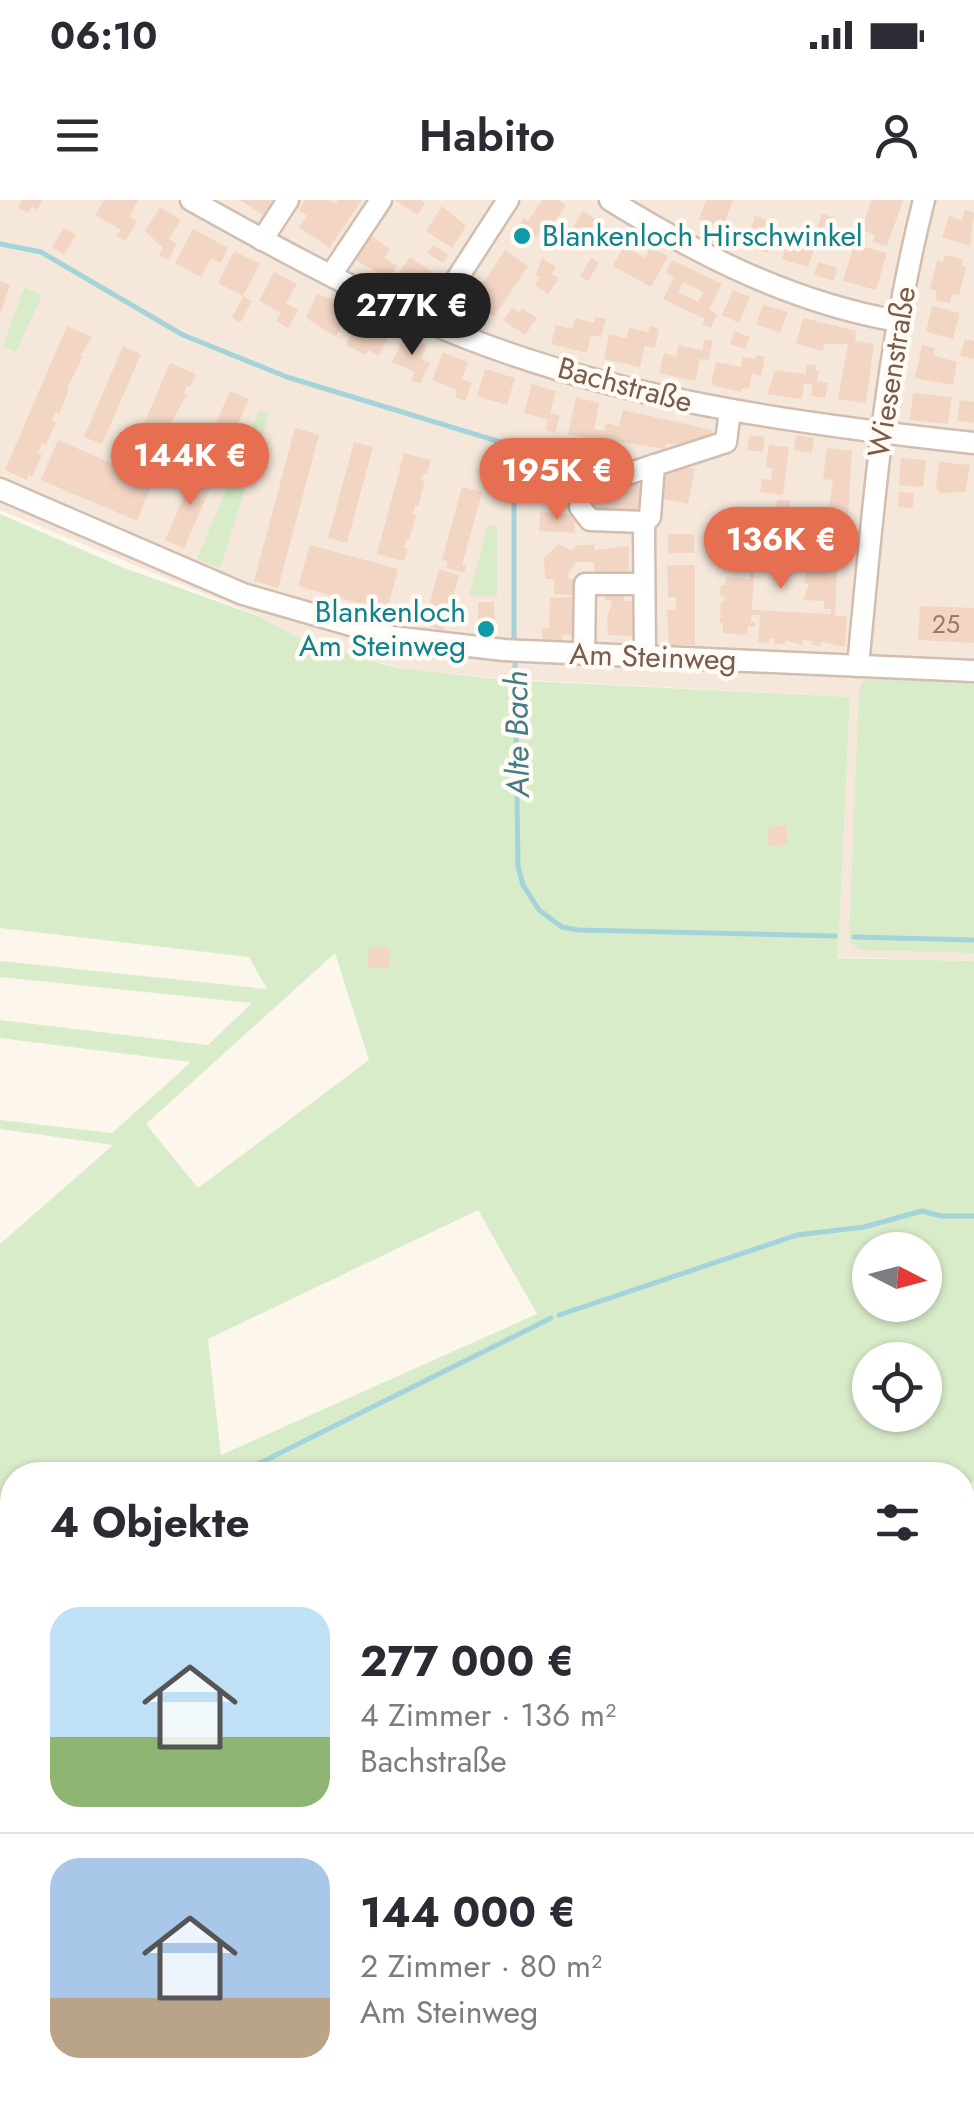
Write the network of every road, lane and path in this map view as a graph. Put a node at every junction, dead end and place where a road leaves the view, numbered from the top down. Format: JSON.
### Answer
{"nodes":[{"id":1,"x":191,"y":200,"type":"edge"},
{"id":2,"x":288,"y":200,"type":"edge"},
{"id":3,"x":381,"y":200,"type":"edge"},
{"id":4,"x":508,"y":200,"type":"edge"},
{"id":5,"x":610,"y":200,"type":"edge"},
{"id":6,"x":924,"y":200,"type":"edge"},
{"id":7,"x":262,"y":240,"type":"junction"},
{"id":8,"x":332,"y":275,"type":"junction"},
{"id":9,"x":898,"y":321,"type":"junction"},
{"id":10,"x":429,"y":322,"type":"junction"},
{"id":11,"x":730,"y":410,"type":"junction"},
{"id":12,"x":880,"y":433,"type":"junction"},
{"id":13,"x":974,"y":442,"type":"edge"},
{"id":14,"x":654,"y":465,"type":"junction"},
{"id":15,"x":0,"y":490,"type":"edge"},
{"id":16,"x":645,"y":526,"type":"junction"},
{"id":17,"x":642,"y":584,"type":"junction"},
{"id":18,"x":584,"y":654,"type":"junction"},
{"id":19,"x":645,"y":656,"type":"junction"},
{"id":20,"x":858,"y":666,"type":"junction"},
{"id":21,"x":974,"y":671,"type":"edge"}],
"edges":[{"from":1,"to":7,"type":"street","name":"Bachstraße"},
{"from":2,"to":7,"type":"street"},
{"from":3,"to":8,"type":"street"},
{"from":4,"to":10,"type":"street"},
{"from":5,"to":9,"type":"street"},
{"from":6,"to":9,"type":"street","name":"Wiesenstraße"},
{"from":7,"to":8,"type":"street","name":"Bachstraße"},
{"from":8,"to":10,"type":"street","name":"Bachstraße"},
{"from":9,"to":12,"type":"street","name":"Wiesenstraße"},
{"from":10,"to":11,"type":"street","name":"Bachstraße"},
{"from":11,"to":12,"type":"street","name":"Bachstraße"},
{"from":11,"to":14,"type":"street"},
{"from":12,"to":13,"type":"street","name":"Bachstraße"},
{"from":12,"to":20,"type":"street","name":"Wiesenstraße"},
{"from":14,"to":16,"type":"street"},
{"from":14,"to":16,"type":"street"},
{"from":15,"to":18,"type":"street","name":"Am Steinweg"},
{"from":16,"to":17,"type":"street"},
{"from":17,"to":18,"type":"street"},
{"from":17,"to":19,"type":"street"},
{"from":18,"to":19,"type":"street","name":"Am Steinweg"},
{"from":19,"to":20,"type":"street","name":"Am Steinweg"},
{"from":20,"to":21,"type":"street","name":"Am Steinweg"}]}
